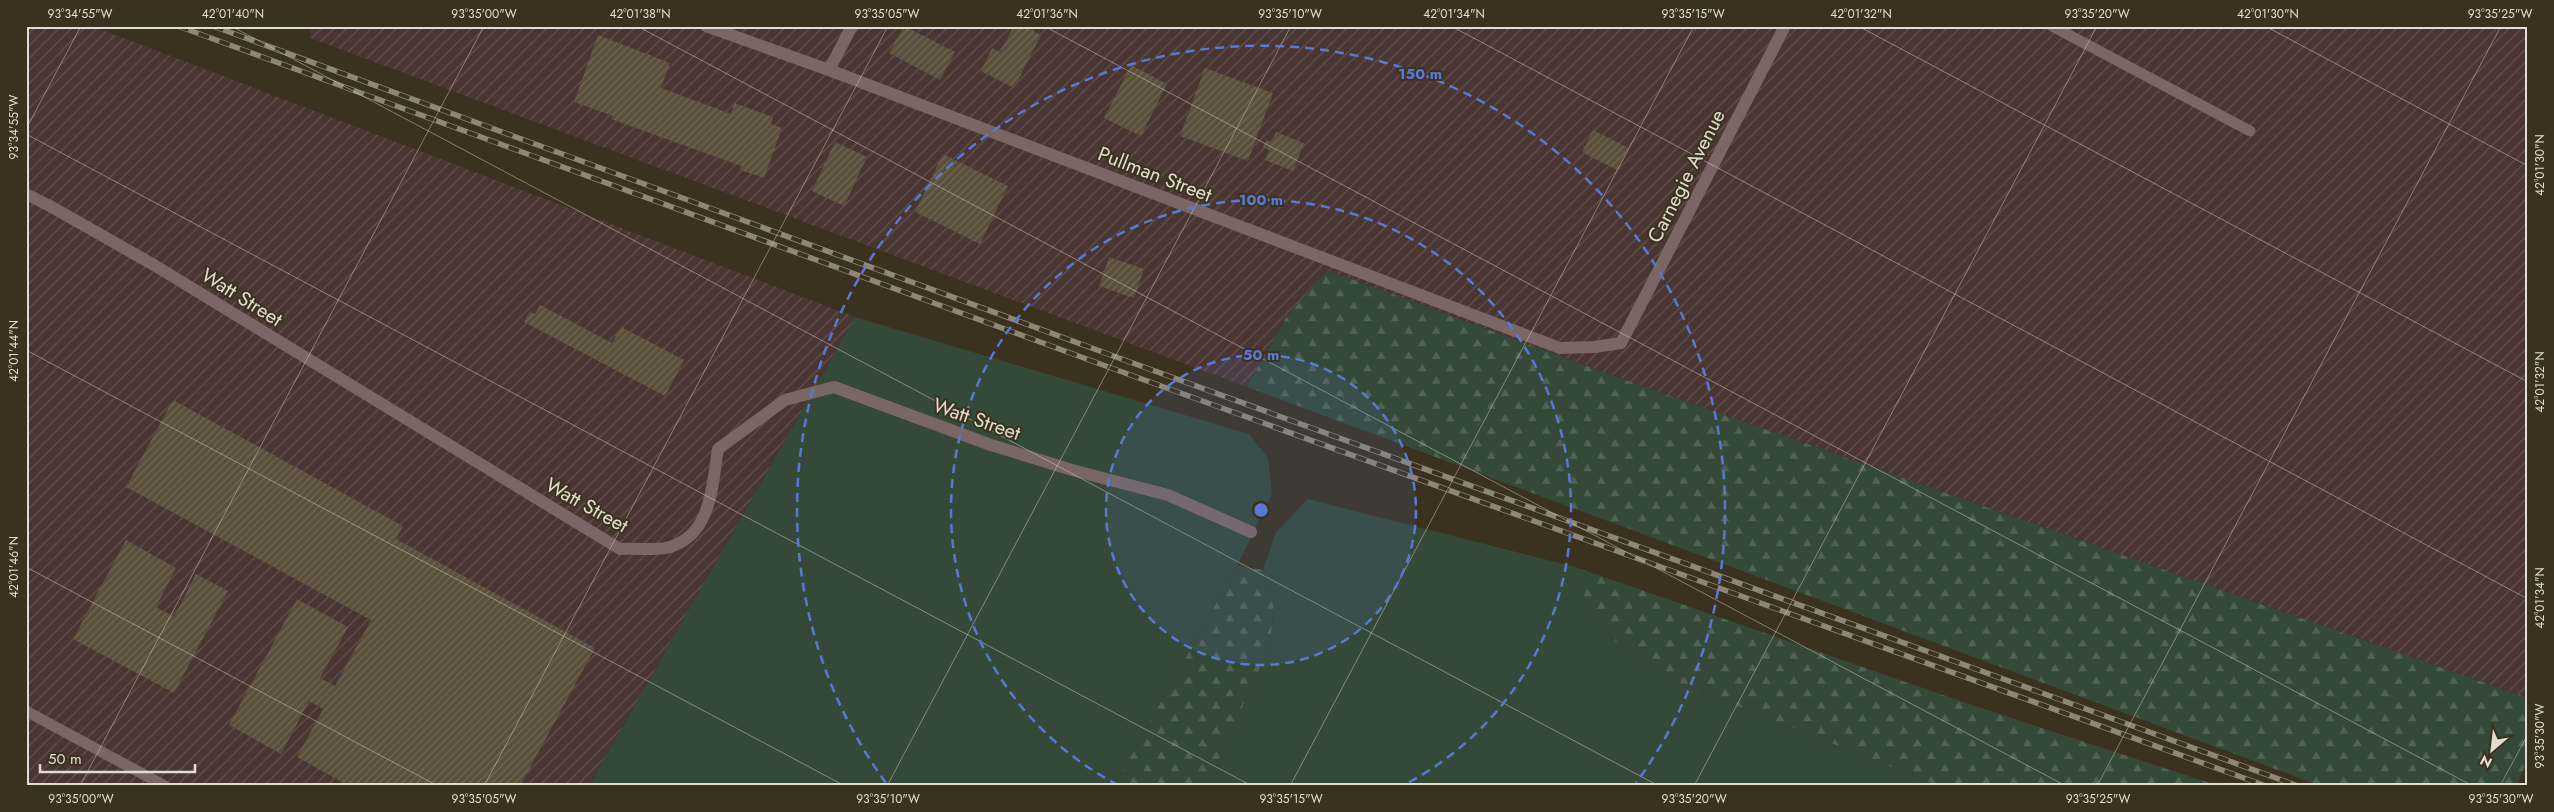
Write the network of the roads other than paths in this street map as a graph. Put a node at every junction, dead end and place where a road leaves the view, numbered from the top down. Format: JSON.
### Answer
{"nodes":[{"id":1,"x":706,"y":26,"type":"edge"},
{"id":2,"x":852,"y":26,"type":"edge"},
{"id":3,"x":1785,"y":26,"type":"edge"},
{"id":4,"x":2052,"y":26,"type":"edge"},
{"id":5,"x":829,"y":70,"type":"junction"},
{"id":6,"x":2250,"y":131,"type":"dead end"},
{"id":7,"x":26,"y":194,"type":"edge"},
{"id":8,"x":1621,"y":343,"type":"joint"},
{"id":9,"x":1251,"y":532,"type":"dead end"},
{"id":10,"x":26,"y":711,"type":"edge"},
{"id":11,"x":165,"y":786,"type":"edge"}],
"edges":[{"from":1,"to":5,"type":"street","name":"Pullman Street"},
{"from":2,"to":5,"type":"street"},
{"from":3,"to":8,"type":"street","name":"Carnegie Avenue"},
{"from":4,"to":6,"type":"lane"},
{"from":5,"to":8,"type":"street","name":"Pullman Street"},
{"from":7,"to":9,"type":"street","name":"Watt Street"},
{"from":10,"to":11,"type":"lane"}]}
